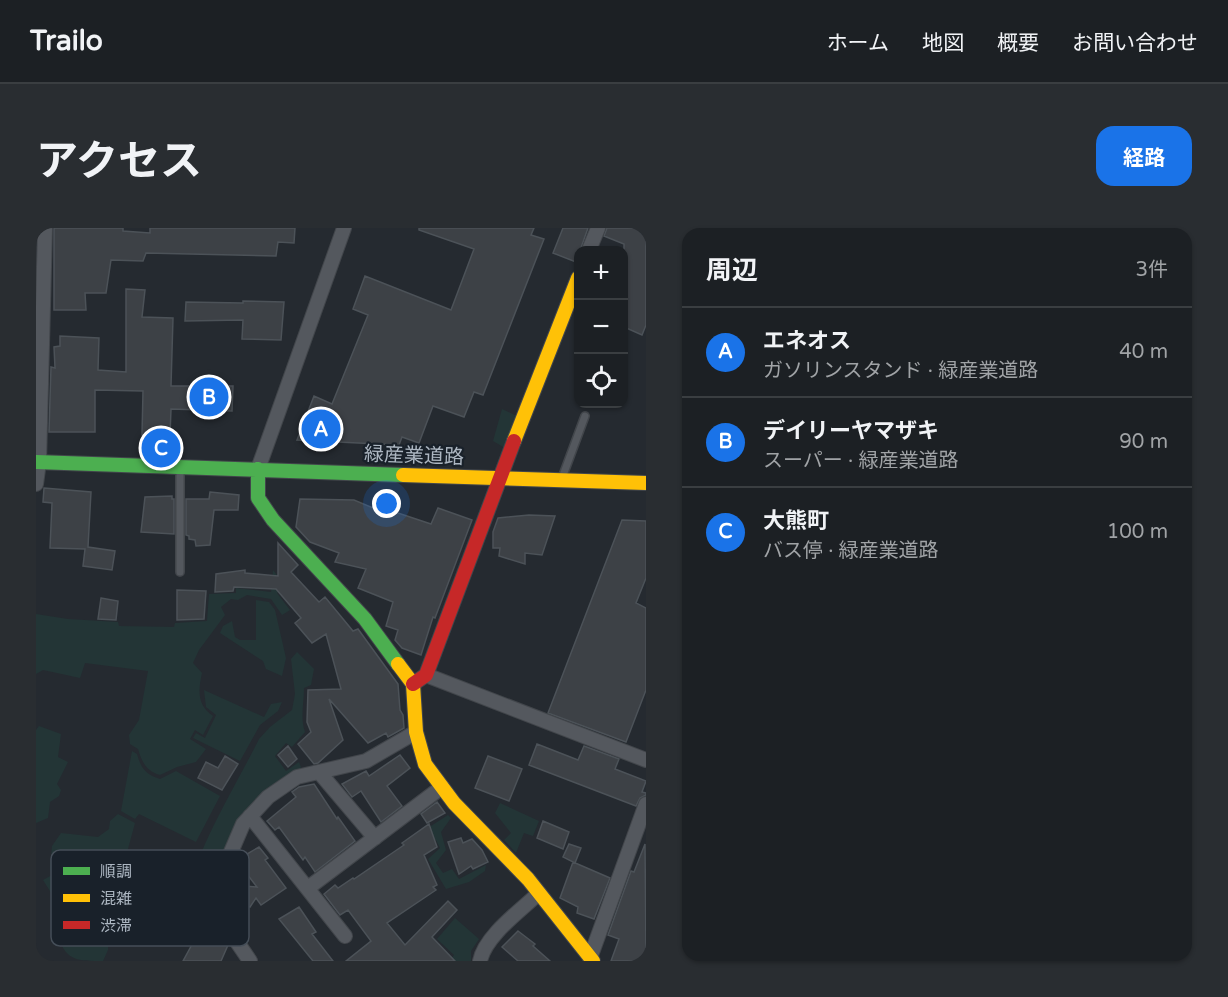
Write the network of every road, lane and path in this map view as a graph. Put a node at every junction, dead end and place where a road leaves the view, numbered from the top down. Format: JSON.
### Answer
{"nodes":[{"id":1,"x":45,"y":228,"type":"edge"},
{"id":2,"x":344,"y":228,"type":"edge"},
{"id":3,"x":598,"y":228,"type":"edge"},
{"id":4,"x":591,"y":246,"type":"edge"},
{"id":5,"x":40,"y":287,"type":"edge"},
{"id":6,"x":574,"y":291,"type":"edge"},
{"id":7,"x":39,"y":331,"type":"edge"},
{"id":8,"x":585,"y":416,"type":"dead end"},
{"id":9,"x":37,"y":462,"type":"edge"},
{"id":10,"x":180,"y":466,"type":"junction"},
{"id":11,"x":258,"y":470,"type":"junction"},
{"id":12,"x":500,"y":478,"type":"junction"},
{"id":13,"x":561,"y":480,"type":"junction"},
{"id":14,"x":646,"y":483,"type":"edge"},
{"id":15,"x":36,"y":484,"type":"edge"},
{"id":16,"x":180,"y":572,"type":"dead end"},
{"id":17,"x":426,"y":675,"type":"junction"},
{"id":18,"x":413,"y":684,"type":"junction"},
{"id":19,"x":416,"y":732,"type":"junction"},
{"id":20,"x":646,"y":760,"type":"edge"},
{"id":21,"x":319,"y":772,"type":"junction"},
{"id":22,"x":442,"y":787,"type":"junction"},
{"id":23,"x":646,"y":804,"type":"edge"},
{"id":24,"x":250,"y":816,"type":"junction"},
{"id":25,"x":375,"y":838,"type":"junction"},
{"id":26,"x":232,"y":850,"type":"edge"},
{"id":27,"x":308,"y":888,"type":"junction"},
{"id":28,"x":539,"y":893,"type":"junction"},
{"id":29,"x":345,"y":936,"type":"dead end"},
{"id":30,"x":240,"y":946,"type":"edge"},
{"id":31,"x":592,"y":959,"type":"edge"},
{"id":32,"x":250,"y":961,"type":"edge"},
{"id":33,"x":480,"y":961,"type":"edge"}],
"edges":[{"from":1,"to":5,"type":"street"},
{"from":2,"to":11,"type":"street"},
{"from":3,"to":4,"type":"street"},
{"from":5,"to":7,"type":"street"},
{"from":6,"to":12,"type":"street"},
{"from":7,"to":9,"type":"street"},
{"from":8,"to":13,"type":"lane"},
{"from":9,"to":10,"type":"street","name":"緑産業道路"},
{"from":9,"to":15,"type":"street"},
{"from":10,"to":11,"type":"street","name":"緑産業道路"},
{"from":10,"to":16,"type":"lane"},
{"from":11,"to":12,"type":"street","name":"緑産業道路"},
{"from":11,"to":18,"type":"street"},
{"from":12,"to":13,"type":"street","name":"緑産業道路"},
{"from":12,"to":17,"type":"street"},
{"from":13,"to":14,"type":"street","name":"緑産業道路"},
{"from":17,"to":18,"type":"street"},
{"from":17,"to":20,"type":"street"},
{"from":18,"to":19,"type":"street"},
{"from":19,"to":21,"type":"street"},
{"from":19,"to":22,"type":"street"},
{"from":21,"to":24,"type":"street"},
{"from":21,"to":25,"type":"street"},
{"from":22,"to":25,"type":"street"},
{"from":22,"to":28,"type":"street"},
{"from":23,"to":31,"type":"street"},
{"from":24,"to":26,"type":"street"},
{"from":24,"to":27,"type":"street"},
{"from":25,"to":27,"type":"street"},
{"from":27,"to":29,"type":"street"},
{"from":28,"to":31,"type":"street"},
{"from":28,"to":33,"type":"street"},
{"from":30,"to":32,"type":"street"}]}
